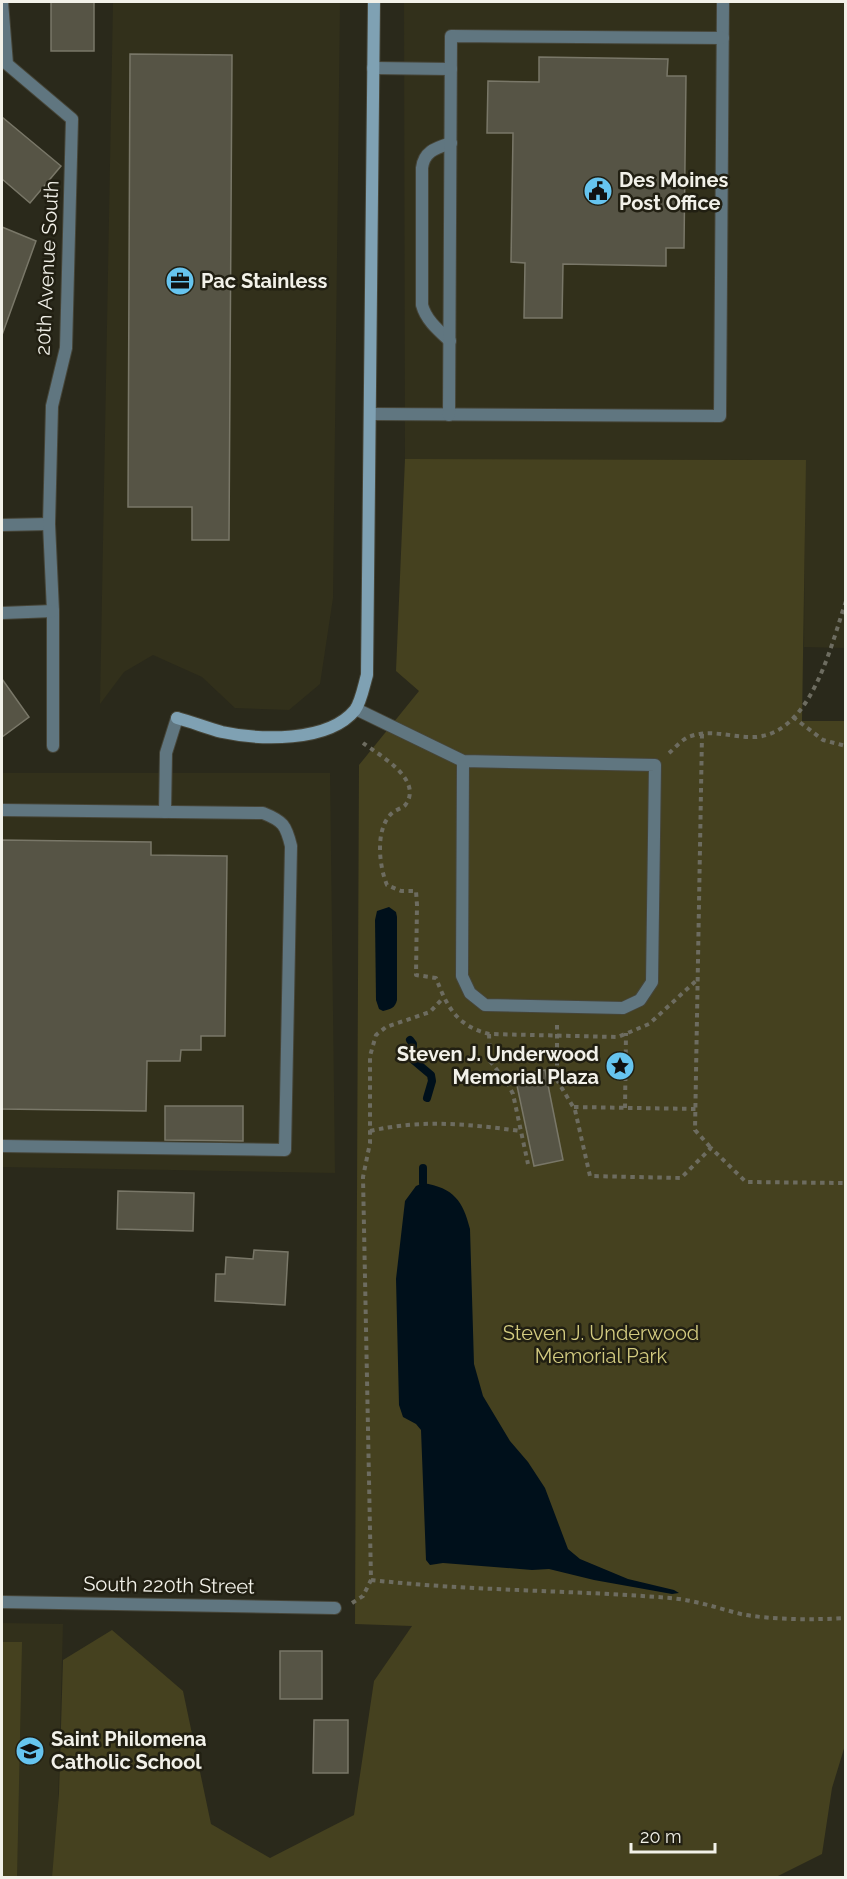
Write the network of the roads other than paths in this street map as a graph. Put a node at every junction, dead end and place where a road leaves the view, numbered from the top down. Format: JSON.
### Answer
{"nodes":[{"id":1,"x":2,"y":2,"type":"edge"},
{"id":2,"x":374,"y":2,"type":"edge"},
{"id":3,"x":723,"y":2,"type":"edge"},
{"id":4,"x":723,"y":38,"type":"junction"},
{"id":5,"x":373,"y":68,"type":"junction"},
{"id":6,"x":451,"y":69,"type":"junction"},
{"id":7,"x":451,"y":143,"type":"junction"},
{"id":8,"x":450,"y":341,"type":"junction"},
{"id":9,"x":370,"y":414,"type":"junction"},
{"id":10,"x":449,"y":415,"type":"junction"},
{"id":11,"x":49,"y":524,"type":"junction"},
{"id":12,"x":2,"y":525,"type":"edge"},
{"id":13,"x":53,"y":611,"type":"junction"},
{"id":14,"x":2,"y":613,"type":"edge"},
{"id":15,"x":356,"y":709,"type":"junction"},
{"id":16,"x":53,"y":746,"type":"dead end"},
{"id":17,"x":463,"y":761,"type":"junction"},
{"id":18,"x":2,"y":810,"type":"edge"},
{"id":19,"x":165,"y":812,"type":"junction"},
{"id":20,"x":2,"y":1146,"type":"edge"},
{"id":21,"x":2,"y":1602,"type":"edge"},
{"id":22,"x":335,"y":1608,"type":"road end"}],
"edges":[{"from":1,"to":11,"type":"street","name":"20th Avenue South"},
{"from":2,"to":5,"type":"street"},
{"from":3,"to":4,"type":"street"},
{"from":4,"to":6,"type":"street"},
{"from":4,"to":10,"type":"street"},
{"from":5,"to":6,"type":"street"},
{"from":5,"to":9,"type":"street"},
{"from":6,"to":7,"type":"street"},
{"from":7,"to":8,"type":"street"},
{"from":7,"to":8,"type":"street"},
{"from":8,"to":10,"type":"street"},
{"from":9,"to":10,"type":"street"},
{"from":9,"to":15,"type":"street"},
{"from":11,"to":12,"type":"street"},
{"from":11,"to":13,"type":"street","name":"20th Avenue South"},
{"from":13,"to":14,"type":"street"},
{"from":13,"to":16,"type":"street","name":"20th Avenue South"},
{"from":15,"to":17,"type":"street"},
{"from":15,"to":19,"type":"street"},
{"from":17,"to":17,"type":"street"},
{"from":18,"to":19,"type":"street"},
{"from":19,"to":20,"type":"street"},
{"from":21,"to":22,"type":"street","name":"South 220th Street"}]}
